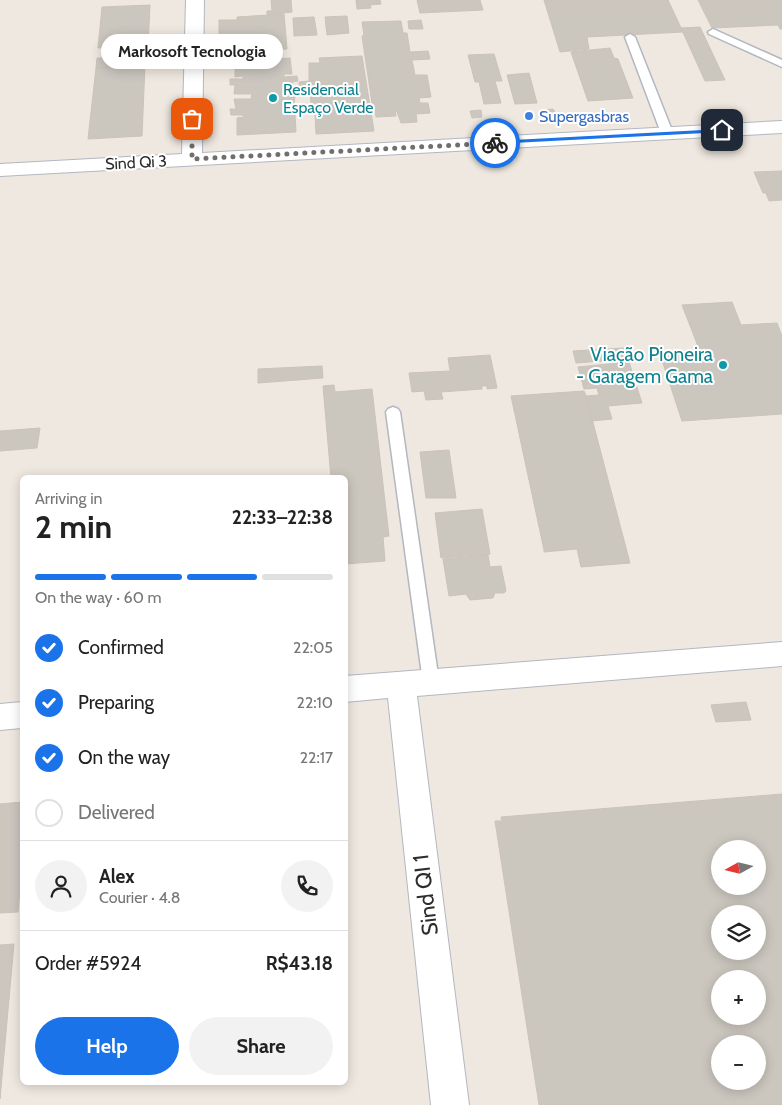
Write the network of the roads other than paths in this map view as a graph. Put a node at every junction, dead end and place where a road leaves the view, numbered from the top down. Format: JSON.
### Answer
{"nodes":[{"id":1,"x":195,"y":0,"type":"edge"},
{"id":2,"x":713,"y":32,"type":"dead end"},
{"id":3,"x":630,"y":38,"type":"dead end"},
{"id":4,"x":782,"y":64,"type":"edge"},
{"id":5,"x":782,"y":127,"type":"edge"},
{"id":6,"x":667,"y":133,"type":"junction"},
{"id":7,"x":192,"y":159,"type":"junction"},
{"id":8,"x":0,"y":170,"type":"edge"},
{"id":9,"x":393,"y":412,"type":"dead end"},
{"id":10,"x":782,"y":654,"type":"edge"},
{"id":11,"x":416,"y":684,"type":"junction"},
{"id":12,"x":348,"y":689,"type":"edge"},
{"id":13,"x":20,"y":715,"type":"edge"},
{"id":14,"x":0,"y":717,"type":"edge"},
{"id":15,"x":450,"y":1105,"type":"edge"}],
"edges":[{"from":1,"to":7,"type":"street"},
{"from":2,"to":4,"type":"lane"},
{"from":3,"to":6,"type":"lane"},
{"from":5,"to":6,"type":"street","name":"Sind Qi 3"},
{"from":6,"to":7,"type":"street","name":"Sind Qi 3"},
{"from":7,"to":8,"type":"street","name":"Sind Qi 3"},
{"from":9,"to":11,"type":"lane"},
{"from":10,"to":11,"type":"street"},
{"from":11,"to":12,"type":"street"},
{"from":11,"to":15,"type":"street","name":"Sind QI 1"},
{"from":13,"to":14,"type":"street"}]}
